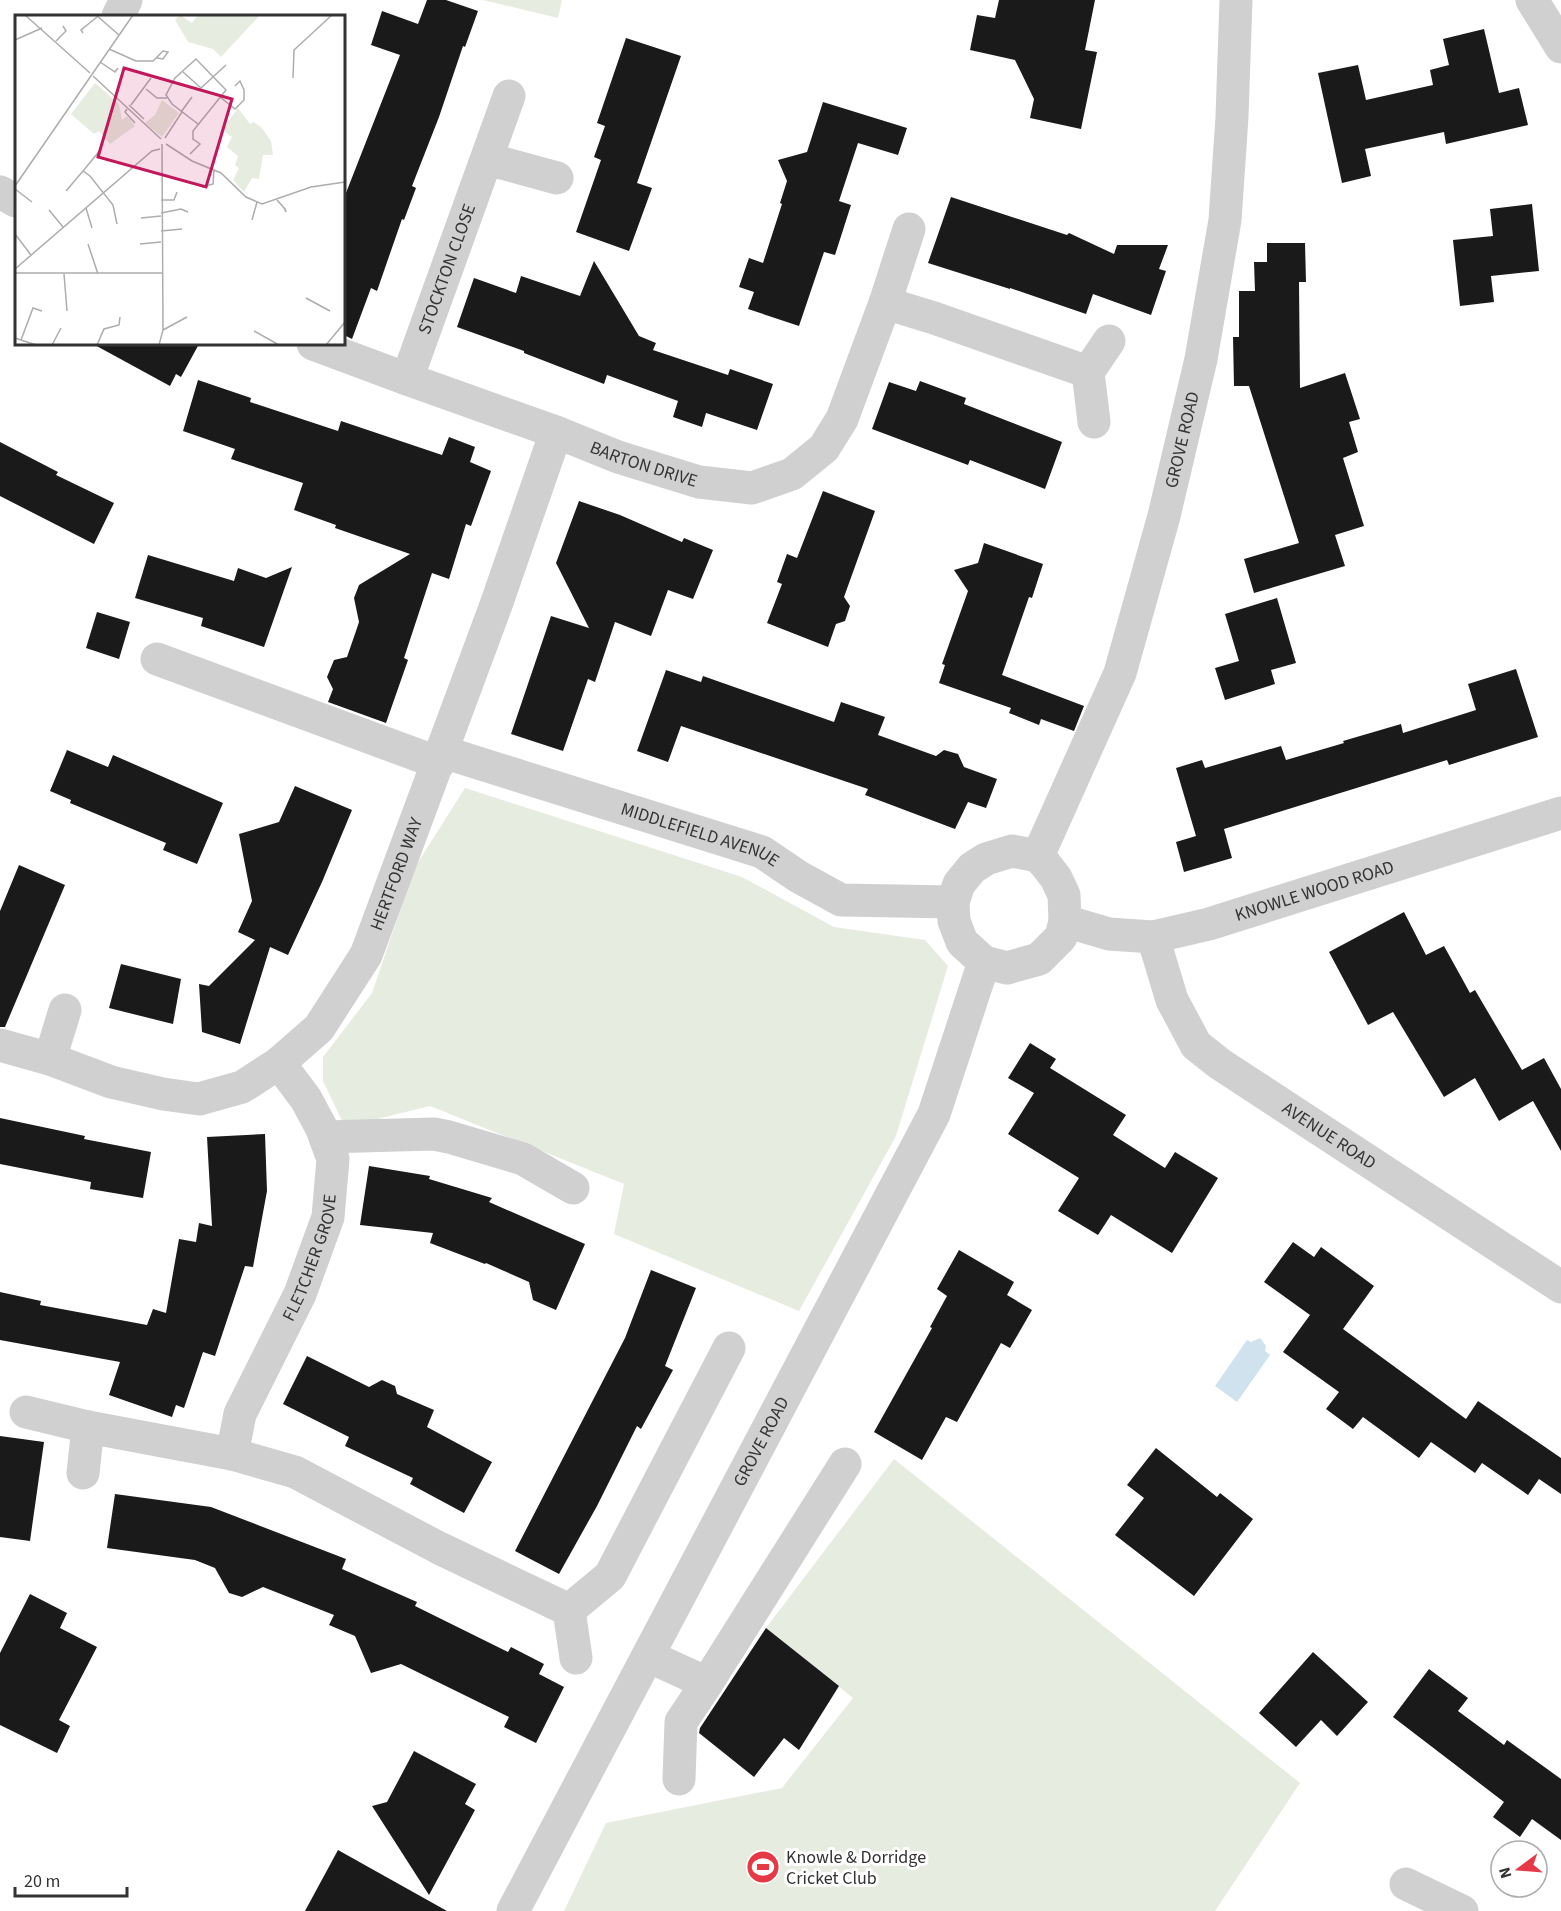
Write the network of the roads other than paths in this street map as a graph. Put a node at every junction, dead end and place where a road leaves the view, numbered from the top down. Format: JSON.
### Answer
{"nodes":[{"id":1,"x":126,"y":0,"type":"edge"},
{"id":2,"x":1236,"y":0,"type":"edge"},
{"id":3,"x":1532,"y":0,"type":"edge"},
{"id":4,"x":118,"y":15,"type":"edge"},
{"id":5,"x":1561,"y":47,"type":"edge"},
{"id":6,"x":509,"y":96,"type":"dead end"},
{"id":7,"x":487,"y":159,"type":"junction"},
{"id":8,"x":557,"y":178,"type":"dead end"},
{"id":9,"x":0,"y":192,"type":"edge"},
{"id":10,"x":15,"y":200,"type":"edge"},
{"id":11,"x":909,"y":229,"type":"dead end"},
{"id":12,"x":885,"y":303,"type":"junction"},
{"id":13,"x":1109,"y":341,"type":"dead end"},
{"id":14,"x":316,"y":345,"type":"edge"},
{"id":15,"x":1088,"y":372,"type":"junction"},
{"id":16,"x":407,"y":379,"type":"junction"},
{"id":17,"x":1095,"y":422,"type":"dead end"},
{"id":18,"x":556,"y":432,"type":"junction"},
{"id":19,"x":157,"y":659,"type":"dead end"},
{"id":20,"x":441,"y":758,"type":"junction"},
{"id":21,"x":1561,"y":813,"type":"edge"},
{"id":22,"x":1038,"y":856,"type":"junction"},
{"id":23,"x":953,"y":903,"type":"junction"},
{"id":24,"x":1065,"y":921,"type":"junction"},
{"id":25,"x":1153,"y":938,"type":"junction"},
{"id":26,"x":984,"y":962,"type":"junction"},
{"id":27,"x":65,"y":1010,"type":"dead end"},
{"id":28,"x":0,"y":1045,"type":"edge"},
{"id":29,"x":50,"y":1059,"type":"junction"},
{"id":30,"x":279,"y":1063,"type":"junction"},
{"id":31,"x":325,"y":1137,"type":"junction"},
{"id":32,"x":573,"y":1188,"type":"dead end"},
{"id":33,"x":1561,"y":1287,"type":"edge"},
{"id":34,"x":729,"y":1348,"type":"dead end"},
{"id":35,"x":26,"y":1412,"type":"dead end"},
{"id":36,"x":88,"y":1427,"type":"junction"},
{"id":37,"x":232,"y":1454,"type":"junction"},
{"id":38,"x":845,"y":1464,"type":"dead end"},
{"id":39,"x":83,"y":1473,"type":"dead end"},
{"id":40,"x":569,"y":1610,"type":"junction"},
{"id":41,"x":648,"y":1656,"type":"junction"},
{"id":42,"x":576,"y":1658,"type":"dead end"},
{"id":43,"x":707,"y":1683,"type":"junction"},
{"id":44,"x":679,"y":1779,"type":"dead end"},
{"id":45,"x":1406,"y":1884,"type":"dead end"},
{"id":46,"x":513,"y":1911,"type":"edge"},
{"id":47,"x":1462,"y":1911,"type":"edge"}],
"edges":[{"from":1,"to":4,"type":"street"},
{"from":2,"to":22,"type":"street","name":"GROVE ROAD"},
{"from":3,"to":5,"type":"street"},
{"from":6,"to":7,"type":"street","name":"STOCKTON CLOSE"},
{"from":7,"to":8,"type":"street"},
{"from":7,"to":16,"type":"street","name":"STOCKTON CLOSE"},
{"from":9,"to":10,"type":"street"},
{"from":11,"to":12,"type":"street","name":"BARTON DRIVE"},
{"from":12,"to":15,"type":"street"},
{"from":12,"to":18,"type":"street","name":"BARTON DRIVE"},
{"from":13,"to":15,"type":"street"},
{"from":14,"to":16,"type":"street","name":"BARTON DRIVE"},
{"from":15,"to":17,"type":"street"},
{"from":16,"to":18,"type":"street","name":"BARTON DRIVE"},
{"from":18,"to":20,"type":"street","name":"HERTFORD WAY"},
{"from":19,"to":20,"type":"street","name":"MIDDLEFIELD AVENUE"},
{"from":20,"to":23,"type":"street","name":"MIDDLEFIELD AVENUE"},
{"from":20,"to":30,"type":"street","name":"HERTFORD WAY"},
{"from":21,"to":25,"type":"street","name":"KNOWLE WOOD ROAD"},
{"from":22,"to":23,"type":"street"},
{"from":22,"to":24,"type":"street"},
{"from":23,"to":26,"type":"street"},
{"from":24,"to":25,"type":"street","name":"KNOWLE WOOD ROAD"},
{"from":24,"to":26,"type":"street"},
{"from":25,"to":33,"type":"street","name":"AVENUE ROAD"},
{"from":26,"to":41,"type":"street","name":"GROVE ROAD"},
{"from":27,"to":29,"type":"street"},
{"from":28,"to":29,"type":"street","name":"HERTFORD WAY"},
{"from":29,"to":30,"type":"street","name":"HERTFORD WAY"},
{"from":30,"to":31,"type":"street","name":"FLETCHER GROVE"},
{"from":31,"to":32,"type":"street"},
{"from":31,"to":37,"type":"street","name":"FLETCHER GROVE"},
{"from":34,"to":40,"type":"street"},
{"from":35,"to":36,"type":"street"},
{"from":36,"to":37,"type":"street"},
{"from":36,"to":39,"type":"street"},
{"from":37,"to":40,"type":"street"},
{"from":38,"to":43,"type":"street"},
{"from":40,"to":42,"type":"street"},
{"from":41,"to":43,"type":"street"},
{"from":41,"to":46,"type":"street","name":"GROVE ROAD"},
{"from":43,"to":44,"type":"street"},
{"from":45,"to":47,"type":"street"}]}
